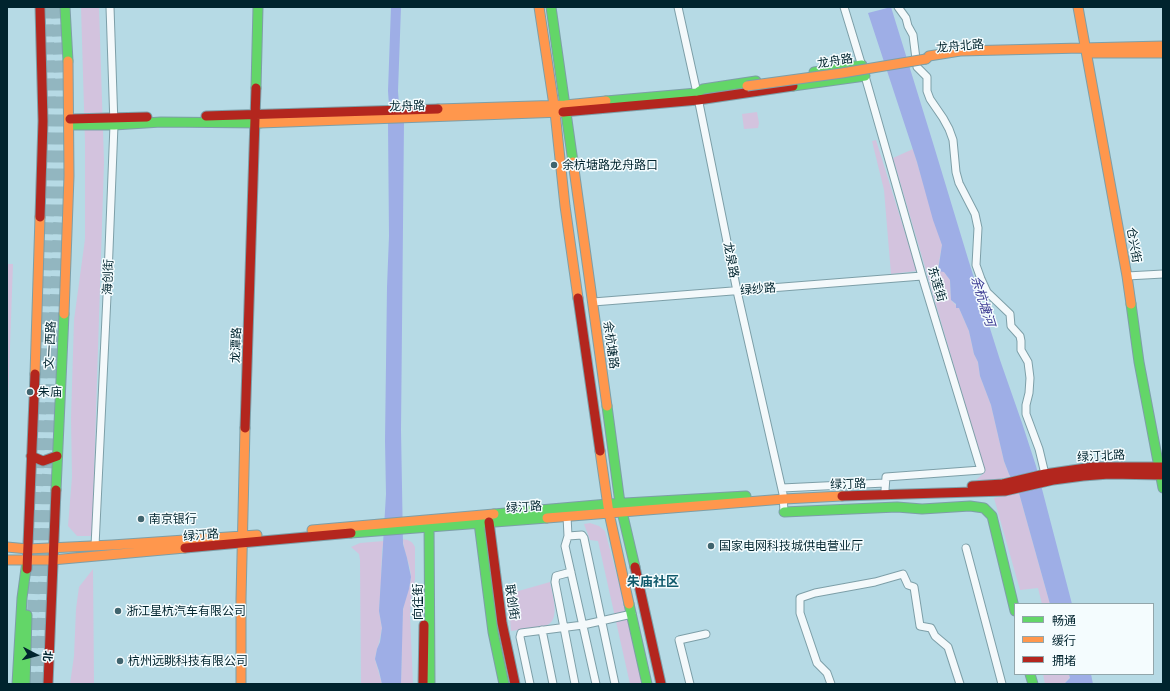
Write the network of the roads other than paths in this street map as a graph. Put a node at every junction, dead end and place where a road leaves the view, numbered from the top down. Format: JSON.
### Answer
{"nodes":[{"id":1,"x":40,"y":7,"type":"edge"},
{"id":2,"x":65,"y":7,"type":"edge"},
{"id":3,"x":110,"y":7,"type":"edge"},
{"id":4,"x":258,"y":7,"type":"edge"},
{"id":5,"x":539,"y":7,"type":"edge"},
{"id":6,"x":551,"y":7,"type":"edge"},
{"id":7,"x":678,"y":7,"type":"edge"},
{"id":8,"x":844,"y":7,"type":"edge"},
{"id":9,"x":898,"y":7,"type":"edge"},
{"id":10,"x":1078,"y":7,"type":"edge"},
{"id":11,"x":1163,"y":46,"type":"edge"},
{"id":12,"x":1086,"y":50,"type":"junction"},
{"id":13,"x":1163,"y":53,"type":"edge"},
{"id":14,"x":926,"y":59,"type":"joint"},
{"id":15,"x":862,"y":65,"type":"junction"},
{"id":16,"x":865,"y":76,"type":"junction"},
{"id":17,"x":737,"y":84,"type":"junction"},
{"id":18,"x":745,"y":89,"type":"junction"},
{"id":19,"x":697,"y":96,"type":"junction"},
{"id":20,"x":566,"y":108,"type":"junction"},
{"id":21,"x":554,"y":109,"type":"junction"},
{"id":22,"x":256,"y":119,"type":"junction"},
{"id":23,"x":70,"y":122,"type":"junction"},
{"id":24,"x":114,"y":122,"type":"junction"},
{"id":25,"x":1163,"y":274,"type":"edge"},
{"id":26,"x":922,"y":276,"type":"junction"},
{"id":27,"x":1127,"y":276,"type":"junction"},
{"id":28,"x":737,"y":291,"type":"junction"},
{"id":29,"x":593,"y":302,"type":"junction"},
{"id":30,"x":31,"y":456,"type":"junction"},
{"id":31,"x":57,"y":456,"type":"junction"},
{"id":32,"x":1161,"y":471,"type":"edge"},
{"id":33,"x":1042,"y":478,"type":"junction"},
{"id":34,"x":885,"y":486,"type":"junction"},
{"id":35,"x":1004,"y":487,"type":"junction"},
{"id":36,"x":1163,"y":488,"type":"edge"},
{"id":37,"x":783,"y":494,"type":"junction"},
{"id":38,"x":608,"y":504,"type":"junction"},
{"id":39,"x":621,"y":508,"type":"junction"},
{"id":40,"x":784,"y":512,"type":"joint"},
{"id":41,"x":610,"y":513,"type":"junction"},
{"id":42,"x":567,"y":516,"type":"junction"},
{"id":43,"x":489,"y":522,"type":"junction"},
{"id":44,"x":427,"y":523,"type":"junction"},
{"id":45,"x":479,"y":523,"type":"junction"},
{"id":46,"x":568,"y":536,"type":"junction"},
{"id":47,"x":241,"y":540,"type":"junction"},
{"id":48,"x":95,"y":546,"type":"junction"},
{"id":49,"x":7,"y":547,"type":"edge"},
{"id":50,"x":53,"y":548,"type":"junction"},
{"id":51,"x":966,"y":548,"type":"dead end"},
{"id":52,"x":28,"y":549,"type":"junction"},
{"id":53,"x":7,"y":560,"type":"edge"},
{"id":54,"x":52,"y":560,"type":"junction"},
{"id":55,"x":27,"y":561,"type":"junction"},
{"id":56,"x":571,"y":572,"type":"junction"},
{"id":57,"x":1014,"y":607,"type":"edge"},
{"id":58,"x":632,"y":614,"type":"junction"},
{"id":59,"x":602,"y":620,"type":"junction"},
{"id":60,"x":583,"y":625,"type":"junction"},
{"id":61,"x":564,"y":627,"type":"junction"},
{"id":62,"x":542,"y":630,"type":"junction"},
{"id":63,"x":706,"y":634,"type":"dead end"},
{"id":64,"x":17,"y":684,"type":"edge"},
{"id":65,"x":25,"y":684,"type":"edge"},
{"id":66,"x":48,"y":684,"type":"edge"},
{"id":67,"x":241,"y":684,"type":"edge"},
{"id":68,"x":423,"y":684,"type":"edge"},
{"id":69,"x":430,"y":684,"type":"edge"},
{"id":70,"x":504,"y":684,"type":"edge"},
{"id":71,"x":515,"y":684,"type":"edge"},
{"id":72,"x":530,"y":684,"type":"edge"},
{"id":73,"x":553,"y":684,"type":"edge"},
{"id":74,"x":575,"y":684,"type":"edge"},
{"id":75,"x":596,"y":684,"type":"edge"},
{"id":76,"x":616,"y":684,"type":"edge"},
{"id":77,"x":646,"y":684,"type":"edge"},
{"id":78,"x":662,"y":684,"type":"edge"},
{"id":79,"x":690,"y":684,"type":"edge"},
{"id":80,"x":831,"y":684,"type":"edge"},
{"id":81,"x":960,"y":684,"type":"edge"},
{"id":82,"x":1002,"y":684,"type":"edge"}],
"edges":[{"from":1,"to":30,"type":"main road"},
{"from":2,"to":23,"type":"main road","name":"文一西路"},
{"from":3,"to":24,"type":"street","name":"海创街"},
{"from":4,"to":22,"type":"main road","name":"龙潭路"},
{"from":5,"to":21,"type":"main road"},
{"from":6,"to":20,"type":"main road","name":"余杭塘路"},
{"from":7,"to":19,"type":"street","name":"龙泉路"},
{"from":8,"to":15,"type":"street","name":"东莲街"},
{"from":9,"to":33,"type":"street"},
{"from":10,"to":12,"type":"main road","name":"仓兴街"},
{"from":11,"to":12,"type":"main road","name":"龙舟北路"},
{"from":12,"to":13,"type":"main road","name":"龙舟北路"},
{"from":12,"to":14,"type":"main road","name":"龙舟北路"},
{"from":12,"to":27,"type":"main road","name":"仓兴街"},
{"from":14,"to":18,"type":"main road","name":"龙舟路","bridge":true},
{"from":15,"to":16,"type":"street","name":"东莲街"},
{"from":15,"to":17,"type":"main road","name":"龙舟路"},
{"from":16,"to":18,"type":"main road","name":"龙舟路"},
{"from":16,"to":26,"type":"street","name":"东莲街"},
{"from":17,"to":18,"type":"main road","name":"龙舟路"},
{"from":17,"to":19,"type":"main road","name":"龙舟路"},
{"from":18,"to":19,"type":"main road","name":"龙舟路"},
{"from":19,"to":20,"type":"main road","name":"龙舟路"},
{"from":19,"to":28,"type":"street","name":"龙泉路"},
{"from":20,"to":21,"type":"main road","name":"龙舟路"},
{"from":20,"to":29,"type":"main road","name":"余杭塘路"},
{"from":21,"to":22,"type":"main road","name":"龙舟路"},
{"from":21,"to":38,"type":"main road"},
{"from":22,"to":24,"type":"main road","name":"龙舟路"},
{"from":22,"to":47,"type":"main road","name":"龙潭路"},
{"from":23,"to":24,"type":"main road","name":"龙舟路"},
{"from":23,"to":31,"type":"main road","name":"文一西路"},
{"from":24,"to":48,"type":"street","name":"海创街"},
{"from":25,"to":27,"type":"street"},
{"from":26,"to":28,"type":"street","name":"绿纱路"},
{"from":26,"to":34,"type":"street","name":"东莲街"},
{"from":27,"to":32,"type":"main road","name":"仓兴街"},
{"from":28,"to":29,"type":"street","name":"绿纱路"},
{"from":28,"to":37,"type":"street","name":"龙泉路"},
{"from":29,"to":39,"type":"main road","name":"余杭塘路"},
{"from":30,"to":31,"type":"main road"},
{"from":30,"to":52,"type":"main road"},
{"from":31,"to":50,"type":"main road","name":"文一西路"},
{"from":32,"to":33,"type":"main road","name":"绿汀北路"},
{"from":32,"to":36,"type":"main road","name":"仓兴街"},
{"from":33,"to":35,"type":"main road","name":"绿汀路"},
{"from":34,"to":35,"type":"main road","name":"绿汀路"},
{"from":34,"to":37,"type":"main road","name":"绿汀路"},
{"from":35,"to":37,"type":"main road","name":"绿汀路"},
{"from":37,"to":39,"type":"main road","name":"绿汀路"},
{"from":37,"to":40,"type":"street","name":"龙泉路"},
{"from":38,"to":39,"type":"main road","name":"绿汀路"},
{"from":38,"to":41,"type":"main road"},
{"from":38,"to":44,"type":"main road","name":"绿汀路"},
{"from":39,"to":41,"type":"main road","name":"绿汀路"},
{"from":39,"to":78,"type":"main road","name":"余杭塘路"},
{"from":40,"to":57,"type":"main road"},
{"from":41,"to":42,"type":"main road","name":"绿汀路"},
{"from":41,"to":58,"type":"main road"},
{"from":42,"to":43,"type":"main road","name":"绿汀路"},
{"from":42,"to":46,"type":"street"},
{"from":43,"to":45,"type":"main road","name":"绿汀路"},
{"from":43,"to":71,"type":"main road","name":"联创街"},
{"from":44,"to":45,"type":"main road","name":"绿汀路"},
{"from":44,"to":47,"type":"main road","name":"绿汀路"},
{"from":44,"to":68,"type":"main road","name":"向往街"},
{"from":44,"to":69,"type":"main road","name":"向往街"},
{"from":45,"to":70,"type":"main road","name":"联创街"},
{"from":46,"to":56,"type":"street"},
{"from":46,"to":59,"type":"street"},
{"from":47,"to":48,"type":"main road","name":"绿汀路"},
{"from":47,"to":54,"type":"main road","name":"绿汀路"},
{"from":47,"to":67,"type":"main road","name":"龙潭路"},
{"from":48,"to":50,"type":"main road","name":"绿汀路"},
{"from":49,"to":52,"type":"main road","name":"绿汀路"},
{"from":50,"to":52,"type":"main road","name":"绿汀路"},
{"from":50,"to":54,"type":"main road","name":"文一西路"},
{"from":51,"to":82,"type":"street"},
{"from":52,"to":55,"type":"main road"},
{"from":53,"to":55,"type":"main road","name":"绿汀路"},
{"from":54,"to":55,"type":"main road","name":"绿汀路"},
{"from":54,"to":66,"type":"main road","name":"文一西路"},
{"from":55,"to":64,"type":"main road"},
{"from":55,"to":65,"type":"main road"},
{"from":56,"to":60,"type":"street"},
{"from":56,"to":61,"type":"street"},
{"from":58,"to":59,"type":"street"},
{"from":58,"to":77,"type":"main road"},
{"from":59,"to":60,"type":"street"},
{"from":59,"to":76,"type":"street"},
{"from":60,"to":61,"type":"street"},
{"from":60,"to":75,"type":"street"},
{"from":61,"to":62,"type":"street"},
{"from":61,"to":74,"type":"street"},
{"from":62,"to":72,"type":"street"},
{"from":62,"to":73,"type":"street"},
{"from":63,"to":79,"type":"street"},
{"from":80,"to":81,"type":"street"}]}
